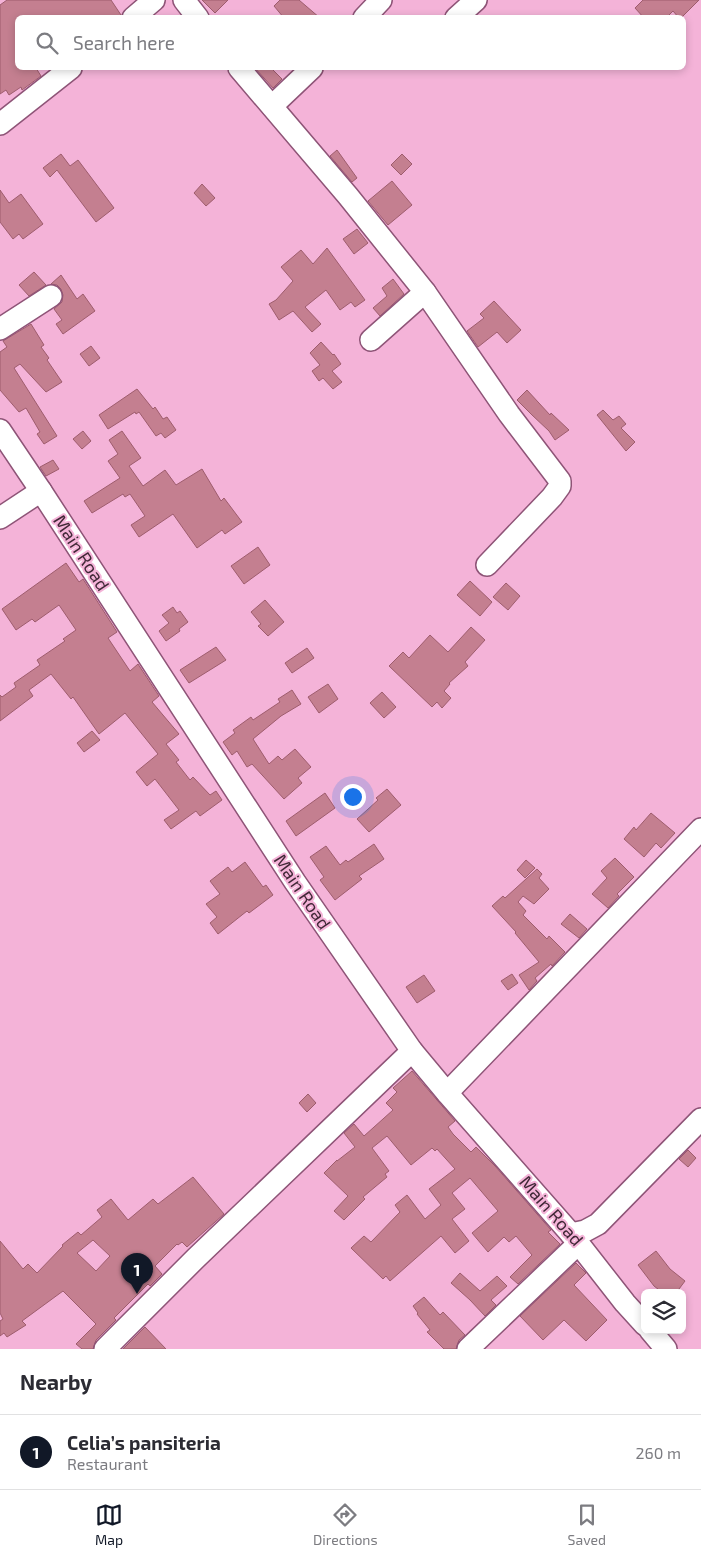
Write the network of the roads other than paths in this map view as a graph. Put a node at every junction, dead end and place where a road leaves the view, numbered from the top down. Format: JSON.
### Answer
{"nodes":[{"id":1,"x":154,"y":0,"type":"edge"},
{"id":2,"x":184,"y":0,"type":"edge"},
{"id":3,"x":382,"y":0,"type":"edge"},
{"id":4,"x":476,"y":0,"type":"edge"},
{"id":5,"x":136,"y":15,"type":"edge"},
{"id":6,"x":196,"y":15,"type":"edge"},
{"id":7,"x":367,"y":15,"type":"edge"},
{"id":8,"x":459,"y":15,"type":"edge"},
{"id":9,"x":68,"y":70,"type":"edge"},
{"id":10,"x":241,"y":70,"type":"edge"},
{"id":11,"x":310,"y":70,"type":"edge"},
{"id":12,"x":272,"y":106,"type":"junction"},
{"id":13,"x":0,"y":124,"type":"edge"},
{"id":14,"x":425,"y":292,"type":"junction"},
{"id":15,"x":51,"y":296,"type":"dead end"},
{"id":16,"x":0,"y":329,"type":"edge"},
{"id":17,"x":371,"y":340,"type":"dead end"},
{"id":18,"x":0,"y":430,"type":"edge"},
{"id":19,"x":41,"y":491,"type":"junction"},
{"id":20,"x":0,"y":518,"type":"edge"},
{"id":21,"x":487,"y":565,"type":"dead end"},
{"id":22,"x":701,"y":829,"type":"edge"},
{"id":23,"x":412,"y":1051,"type":"junction"},
{"id":24,"x":447,"y":1093,"type":"junction"},
{"id":25,"x":701,"y":1119,"type":"edge"},
{"id":26,"x":575,"y":1238,"type":"junction"},
{"id":27,"x":641,"y":1321,"type":"edge"},
{"id":28,"x":653,"y":1334,"type":"edge"},
{"id":29,"x":105,"y":1349,"type":"edge"},
{"id":30,"x":468,"y":1349,"type":"edge"},
{"id":31,"x":666,"y":1349,"type":"edge"}],
"edges":[{"from":1,"to":5,"type":"street"},
{"from":2,"to":6,"type":"street"},
{"from":3,"to":7,"type":"street"},
{"from":4,"to":8,"type":"street"},
{"from":9,"to":13,"type":"street"},
{"from":10,"to":12,"type":"street"},
{"from":11,"to":12,"type":"street"},
{"from":12,"to":14,"type":"street"},
{"from":14,"to":17,"type":"street"},
{"from":14,"to":21,"type":"street"},
{"from":15,"to":16,"type":"street"},
{"from":18,"to":19,"type":"street","name":"Main Road"},
{"from":19,"to":20,"type":"street"},
{"from":19,"to":23,"type":"street","name":"Main Road"},
{"from":22,"to":24,"type":"street"},
{"from":23,"to":24,"type":"street","name":"Main Road"},
{"from":23,"to":29,"type":"street"},
{"from":24,"to":26,"type":"street","name":"Main Road"},
{"from":25,"to":26,"type":"street"},
{"from":26,"to":27,"type":"street","name":"Main Road"},
{"from":26,"to":30,"type":"street"},
{"from":28,"to":31,"type":"street"}]}
